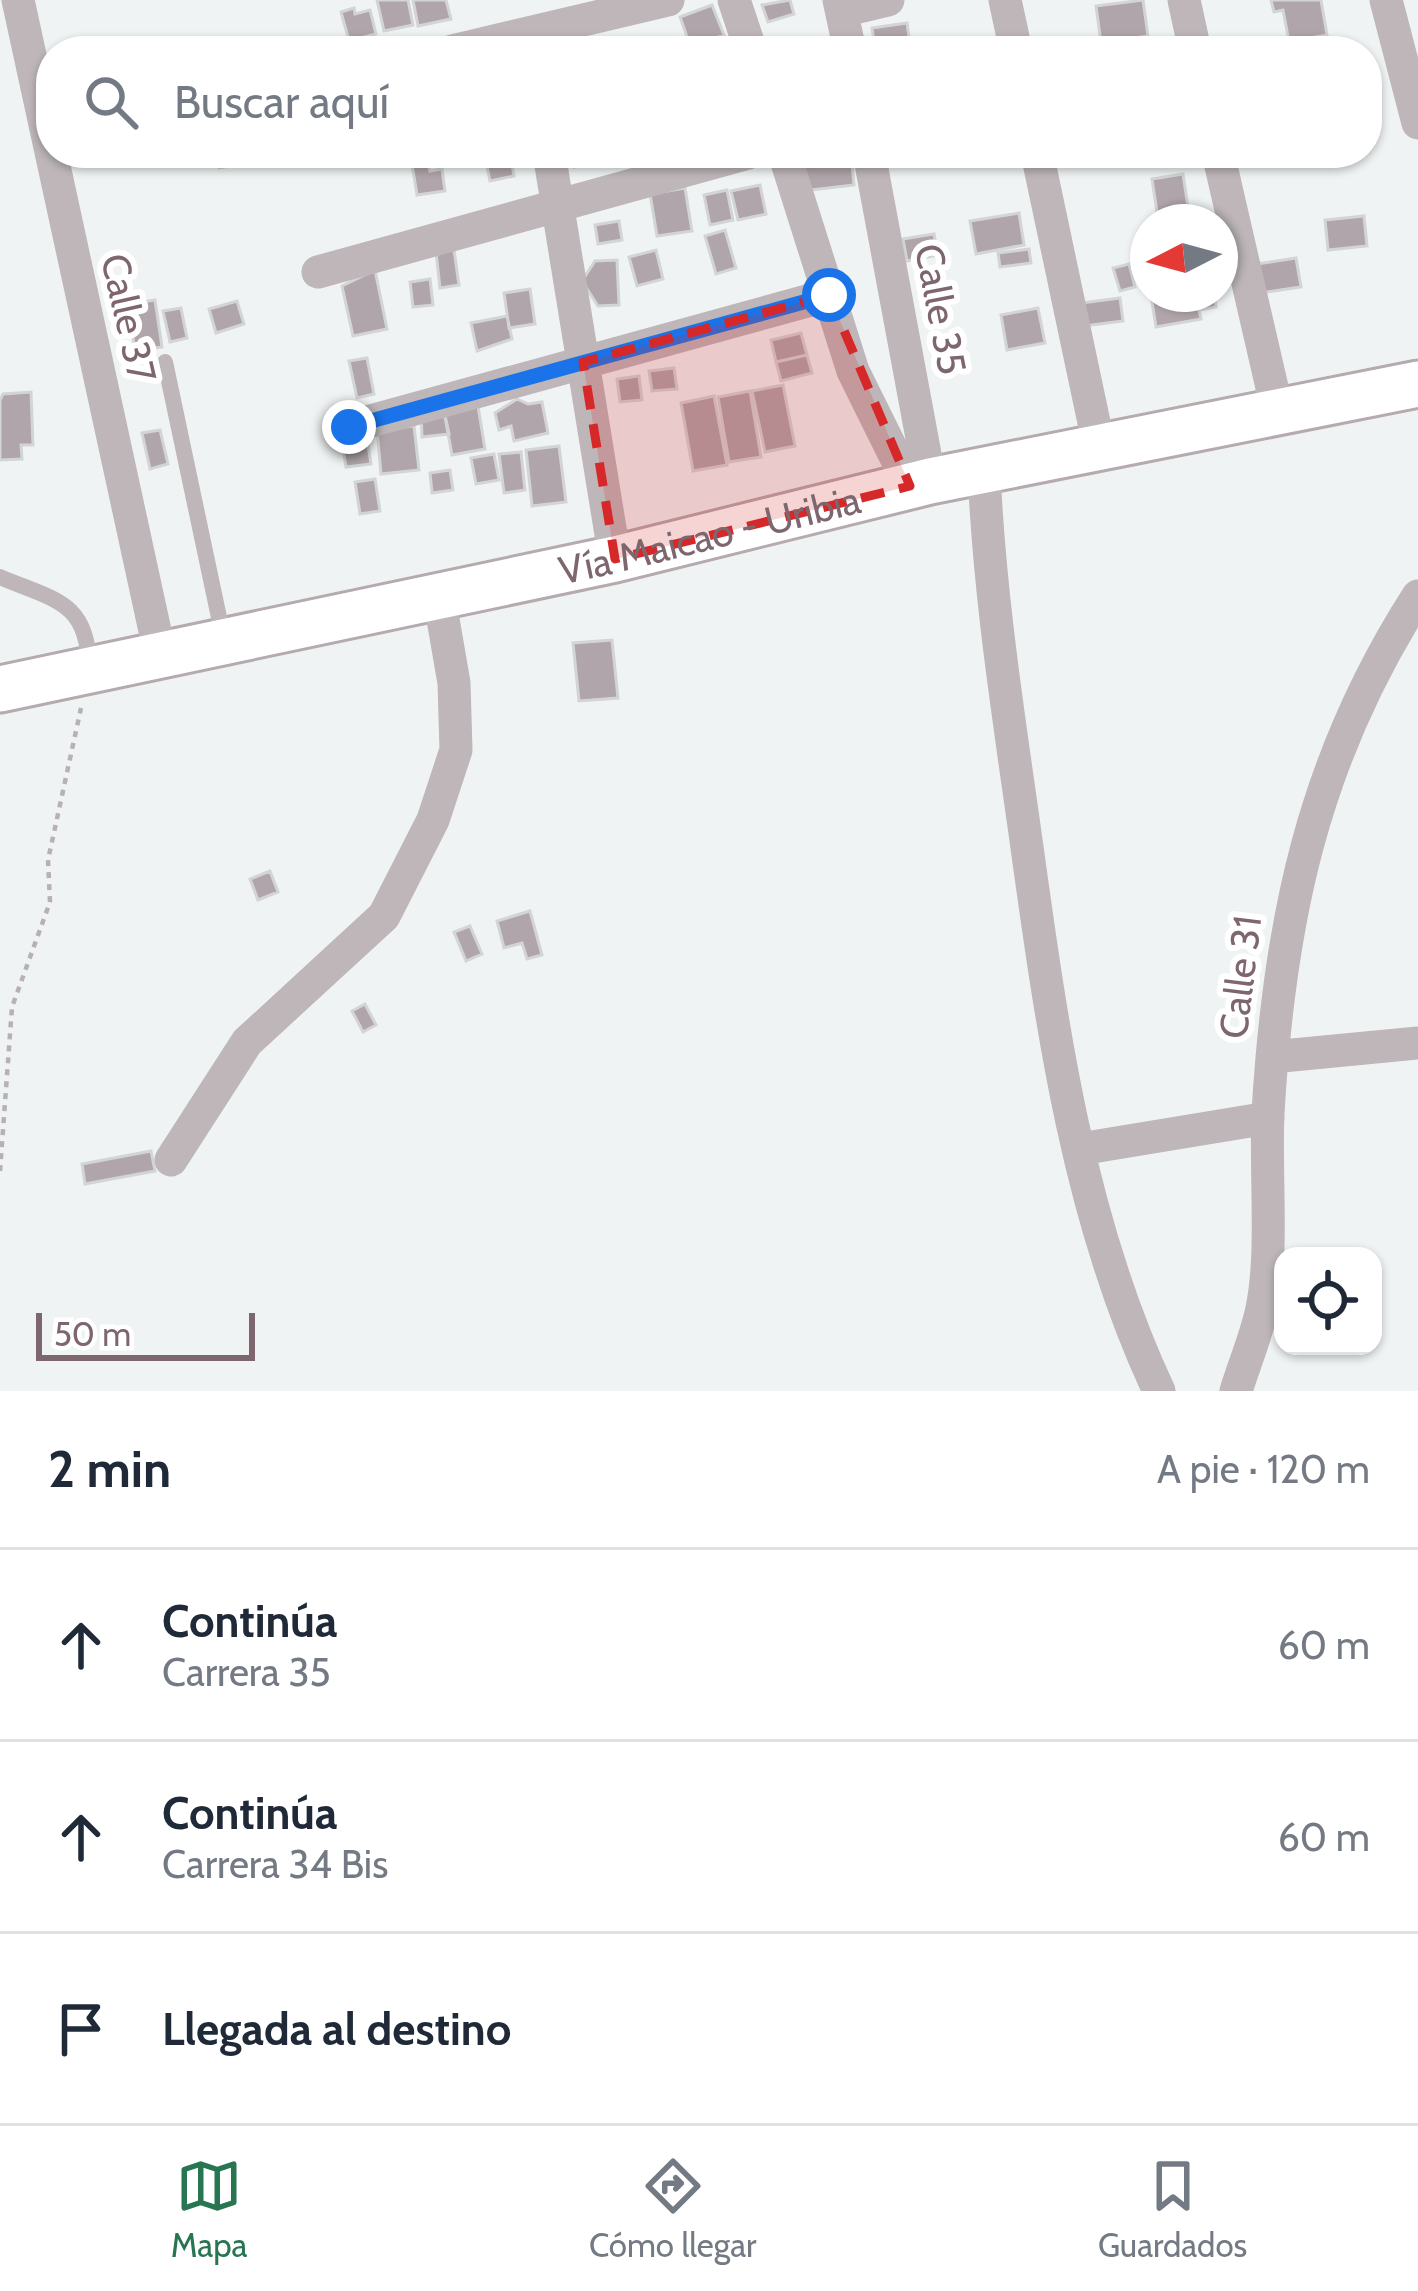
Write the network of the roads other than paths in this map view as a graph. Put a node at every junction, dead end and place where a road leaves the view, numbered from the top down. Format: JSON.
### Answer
{"nodes":[{"id":1,"x":18,"y":0,"type":"edge"},
{"id":2,"x":668,"y":0,"type":"edge"},
{"id":3,"x":734,"y":0,"type":"edge"},
{"id":4,"x":888,"y":0,"type":"edge"},
{"id":5,"x":1005,"y":0,"type":"edge"},
{"id":6,"x":1184,"y":0,"type":"edge"},
{"id":7,"x":1386,"y":0,"type":"edge"},
{"id":8,"x":841,"y":5,"type":"edge"},
{"id":9,"x":529,"y":28,"type":"edge"},
{"id":10,"x":746,"y":36,"type":"edge"},
{"id":11,"x":847,"y":36,"type":"edge"},
{"id":12,"x":1013,"y":36,"type":"edge"},
{"id":13,"x":1192,"y":36,"type":"edge"},
{"id":14,"x":36,"y":85,"type":"edge"},
{"id":15,"x":1418,"y":123,"type":"edge"},
{"id":16,"x":54,"y":168,"type":"edge"},
{"id":17,"x":551,"y":168,"type":"edge"},
{"id":18,"x":692,"y":168,"type":"edge"},
{"id":19,"x":789,"y":168,"type":"edge"},
{"id":20,"x":871,"y":168,"type":"edge"},
{"id":21,"x":1040,"y":168,"type":"edge"},
{"id":22,"x":1221,"y":168,"type":"edge"},
{"id":23,"x":557,"y":204,"type":"junction"},
{"id":24,"x":318,"y":272,"type":"dead end"},
{"id":25,"x":829,"y":295,"type":"junction"},
{"id":26,"x":165,"y":362,"type":"dead end"},
{"id":27,"x":583,"y":362,"type":"junction"},
{"id":28,"x":1418,"y":384,"type":"edge"},
{"id":29,"x":1277,"y":409,"type":"junction"},
{"id":30,"x":349,"y":427,"type":"dead end"},
{"id":31,"x":1099,"y":446,"type":"junction"},
{"id":32,"x":984,"y":470,"type":"junction"},
{"id":33,"x":920,"y":483,"type":"junction"},
{"id":34,"x":615,"y":559,"type":"junction"},
{"id":35,"x":0,"y":577,"type":"edge"},
{"id":36,"x":439,"y":596,"type":"junction"},
{"id":37,"x":1418,"y":596,"type":"edge"},
{"id":38,"x":224,"y":642,"type":"junction"},
{"id":39,"x":160,"y":654,"type":"junction"},
{"id":40,"x":89,"y":669,"type":"junction"},
{"id":41,"x":0,"y":689,"type":"edge"},
{"id":42,"x":1418,"y":1043,"type":"edge"},
{"id":43,"x":1272,"y":1058,"type":"junction"},
{"id":44,"x":1268,"y":1118,"type":"junction"},
{"id":45,"x":1081,"y":1148,"type":"junction"},
{"id":46,"x":171,"y":1160,"type":"dead end"},
{"id":47,"x":1159,"y":1391,"type":"edge"},
{"id":48,"x":1236,"y":1391,"type":"edge"}],
"edges":[{"from":1,"to":14,"type":"street","name":"Calle 37"},
{"from":2,"to":9,"type":"street"},
{"from":3,"to":10,"type":"street"},
{"from":4,"to":8,"type":"street"},
{"from":5,"to":12,"type":"street"},
{"from":6,"to":13,"type":"street"},
{"from":7,"to":15,"type":"street"},
{"from":8,"to":11,"type":"street"},
{"from":16,"to":39,"type":"street","name":"Calle 37"},
{"from":17,"to":23,"type":"street"},
{"from":18,"to":23,"type":"street"},
{"from":19,"to":25,"type":"street"},
{"from":20,"to":33,"type":"street","name":"Calle 35"},
{"from":21,"to":31,"type":"street"},
{"from":22,"to":29,"type":"street"},
{"from":23,"to":24,"type":"street"},
{"from":23,"to":27,"type":"street"},
{"from":25,"to":27,"type":"street"},
{"from":25,"to":33,"type":"street"},
{"from":26,"to":38,"type":"lane"},
{"from":27,"to":30,"type":"street"},
{"from":27,"to":34,"type":"street"},
{"from":28,"to":29,"type":"street","name":"Vía Maicao - Uribia"},
{"from":29,"to":31,"type":"street","name":"Vía Maicao - Uribia"},
{"from":31,"to":32,"type":"street","name":"Vía Maicao - Uribia"},
{"from":32,"to":33,"type":"street","name":"Vía Maicao - Uribia"},
{"from":32,"to":45,"type":"street"},
{"from":33,"to":34,"type":"street","name":"Vía Maicao - Uribia"},
{"from":34,"to":36,"type":"street","name":"Vía Maicao - Uribia"},
{"from":35,"to":40,"type":"lane"},
{"from":36,"to":38,"type":"street","name":"Vía Maicao - Uribia"},
{"from":36,"to":46,"type":"street"},
{"from":37,"to":43,"type":"street","name":"Calle 31"},
{"from":38,"to":39,"type":"street","name":"Vía Maicao - Uribia"},
{"from":39,"to":40,"type":"street","name":"Vía Maicao - Uribia"},
{"from":40,"to":41,"type":"street","name":"Vía Maicao - Uribia"},
{"from":42,"to":43,"type":"street"},
{"from":43,"to":44,"type":"street","name":"Calle 31"},
{"from":44,"to":45,"type":"street"},
{"from":44,"to":48,"type":"street","name":"Calle 31"},
{"from":45,"to":47,"type":"street"}]}
